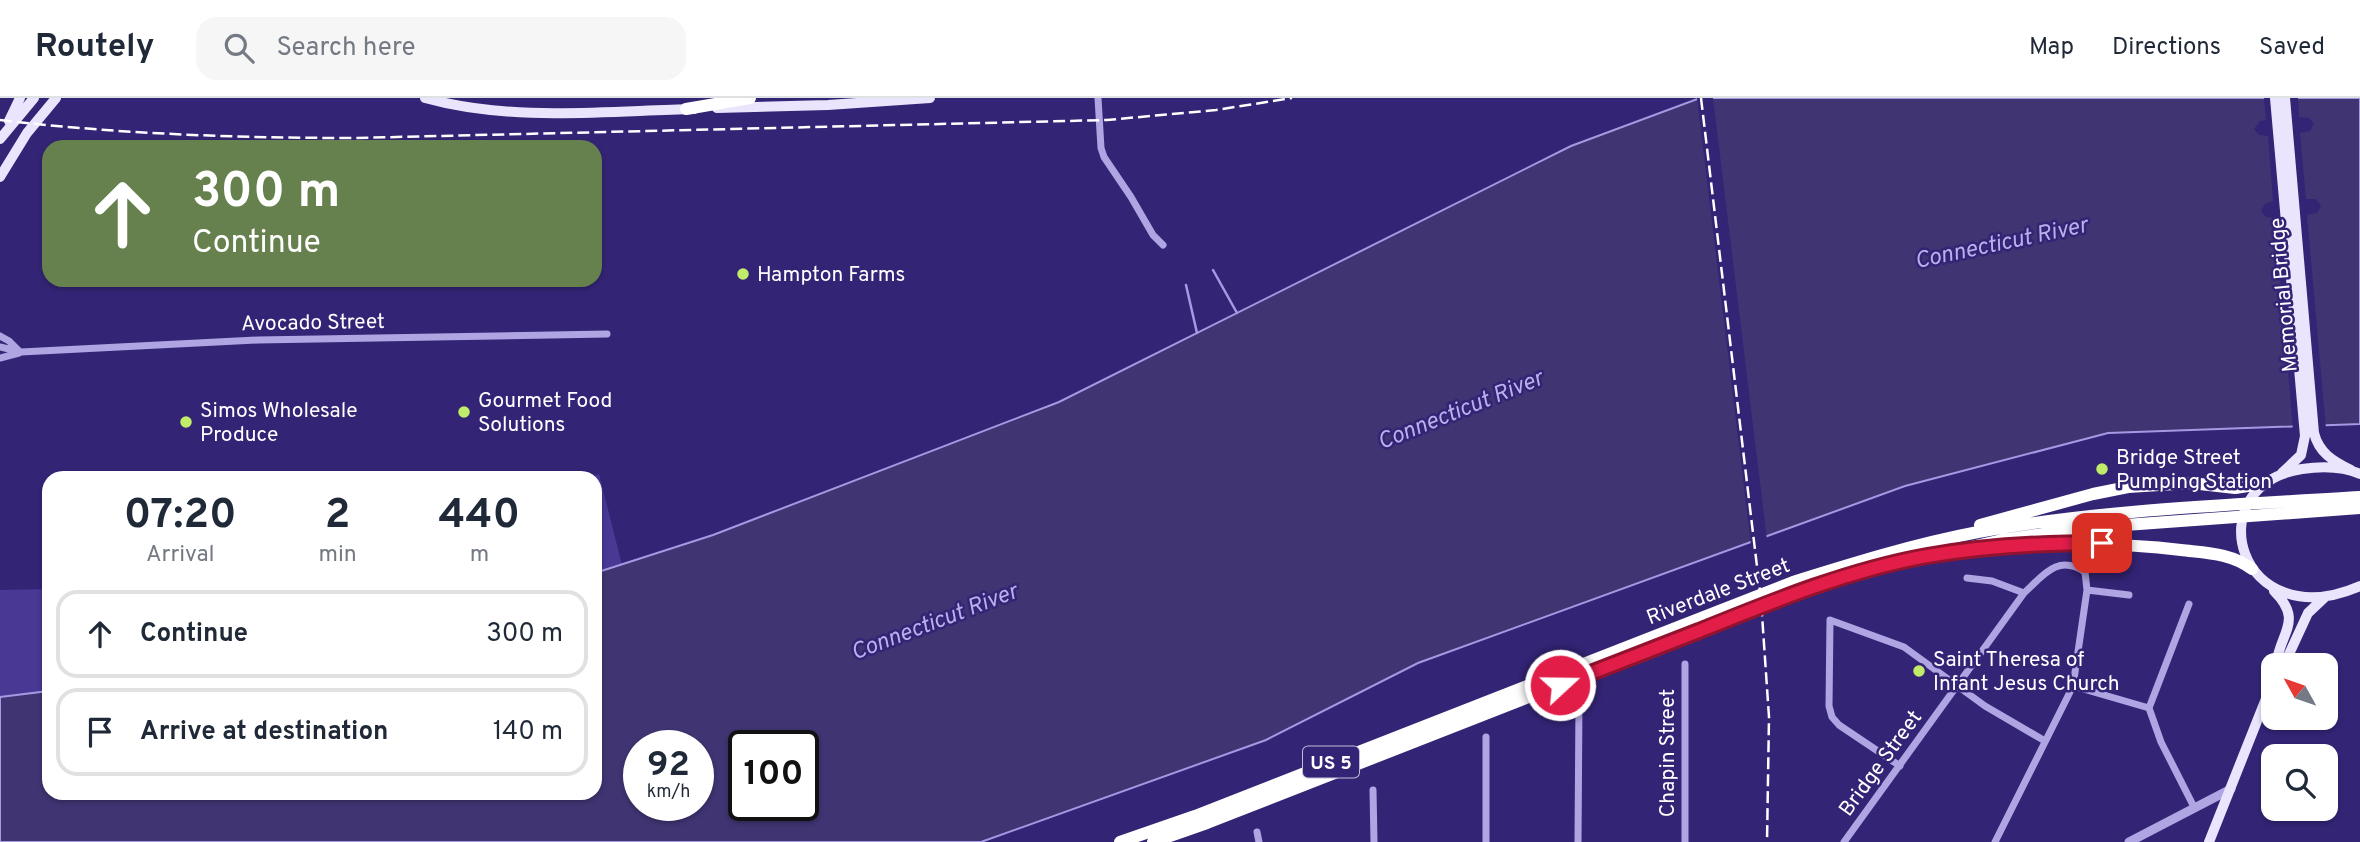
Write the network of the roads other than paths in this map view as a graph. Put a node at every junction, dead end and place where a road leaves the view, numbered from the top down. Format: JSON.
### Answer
{"nodes":[{"id":1,"x":57,"y":98,"type":"edge"},
{"id":2,"x":425,"y":98,"type":"edge"},
{"id":3,"x":750,"y":98,"type":"edge"},
{"id":4,"x":930,"y":98,"type":"edge"},
{"id":5,"x":1098,"y":98,"type":"edge"},
{"id":6,"x":2275,"y":98,"type":"edge"},
{"id":7,"x":2285,"y":98,"type":"edge"},
{"id":8,"x":24,"y":102,"type":"edge"},
{"id":9,"x":686,"y":109,"type":"junction"},
{"id":10,"x":1,"y":138,"type":"edge"},
{"id":11,"x":0,"y":177,"type":"edge"},
{"id":12,"x":1163,"y":245,"type":"dead end"},
{"id":13,"x":607,"y":334,"type":"dead end"},
{"id":14,"x":0,"y":336,"type":"edge"},
{"id":15,"x":0,"y":347,"type":"edge"},
{"id":16,"x":21,"y":352,"type":"junction"},
{"id":17,"x":0,"y":358,"type":"edge"},
{"id":18,"x":2310,"y":442,"type":"junction"},
{"id":19,"x":2355,"y":472,"type":"edge"},
{"id":20,"x":2282,"y":473,"type":"junction"},
{"id":21,"x":2267,"y":483,"type":"junction"},
{"id":22,"x":2360,"y":497,"type":"edge"},
{"id":23,"x":2360,"y":508,"type":"edge"},
{"id":24,"x":1929,"y":549,"type":"junction"},
{"id":25,"x":2252,"y":569,"type":"junction"},
{"id":26,"x":1967,"y":578,"type":"dead end"},
{"id":27,"x":2360,"y":586,"type":"edge"},
{"id":28,"x":2269,"y":587,"type":"junction"},
{"id":29,"x":2087,"y":590,"type":"junction"},
{"id":30,"x":2024,"y":593,"type":"junction"},
{"id":31,"x":2330,"y":594,"type":"junction"},
{"id":32,"x":2129,"y":595,"type":"dead end"},
{"id":33,"x":2189,"y":604,"type":"dead end"},
{"id":34,"x":2278,"y":653,"type":"edge"},
{"id":35,"x":2290,"y":653,"type":"edge"},
{"id":36,"x":1685,"y":664,"type":"dead end"},
{"id":37,"x":2073,"y":686,"type":"junction"},
{"id":38,"x":1958,"y":687,"type":"junction"},
{"id":39,"x":1578,"y":701,"type":"dead end"},
{"id":40,"x":2149,"y":708,"type":"junction"},
{"id":41,"x":2261,"y":712,"type":"edge"},
{"id":42,"x":1486,"y":737,"type":"dead end"},
{"id":43,"x":2045,"y":741,"type":"junction"},
{"id":44,"x":1900,"y":766,"type":"junction"},
{"id":45,"x":2231,"y":789,"type":"junction"},
{"id":46,"x":1373,"y":790,"type":"dead end"},
{"id":47,"x":2194,"y":807,"type":"junction"},
{"id":48,"x":1257,"y":832,"type":"dead end"},
{"id":49,"x":1120,"y":842,"type":"edge"},
{"id":50,"x":1153,"y":842,"type":"edge"},
{"id":51,"x":1259,"y":842,"type":"edge"},
{"id":52,"x":1374,"y":842,"type":"edge"},
{"id":53,"x":1486,"y":842,"type":"edge"},
{"id":54,"x":1578,"y":842,"type":"edge"},
{"id":55,"x":1685,"y":842,"type":"edge"},
{"id":56,"x":1844,"y":842,"type":"edge"},
{"id":57,"x":1995,"y":842,"type":"edge"},
{"id":58,"x":2129,"y":842,"type":"edge"},
{"id":59,"x":2209,"y":842,"type":"edge"}],
"edges":[{"from":1,"to":11,"type":"main road"},
{"from":2,"to":9,"type":"main road"},
{"from":3,"to":9,"type":"highway"},
{"from":4,"to":9,"type":"main road"},
{"from":5,"to":12,"type":"street"},
{"from":6,"to":18,"type":"main road","name":"Memorial Bridge"},
{"from":7,"to":18,"type":"main road","name":"Memorial Bridge"},
{"from":8,"to":10,"type":"main road"},
{"from":13,"to":16,"type":"street","name":"Avocado Street"},
{"from":14,"to":16,"type":"street"},
{"from":15,"to":16,"type":"street","name":"Avocado Street"},
{"from":16,"to":17,"type":"street","name":"Avocado Street"},
{"from":18,"to":19,"type":"main road"},
{"from":18,"to":20,"type":"main road"},
{"from":19,"to":20,"type":"main road"},
{"from":20,"to":21,"type":"main road"},
{"from":21,"to":24,"type":"highway"},
{"from":21,"to":25,"type":"main road"},
{"from":22,"to":24,"type":"highway","name":"Riverdale Street","number":"US 5"},
{"from":23,"to":24,"type":"highway","name":"Riverdale Street","number":"US 5"},
{"from":24,"to":25,"type":"highway"},
{"from":24,"to":49,"type":"highway","name":"Riverdale Street","number":"US 5"},
{"from":24,"to":50,"type":"highway","name":"Riverdale Street","number":"US 5"},
{"from":25,"to":28,"type":"main road"},
{"from":26,"to":30,"type":"street"},
{"from":27,"to":31,"type":"main road"},
{"from":28,"to":31,"type":"main road"},
{"from":28,"to":34,"type":"main road"},
{"from":29,"to":30,"type":"street","name":"Bridge Street"},
{"from":29,"to":32,"type":"street"},
{"from":29,"to":37,"type":"street"},
{"from":30,"to":38,"type":"street","name":"Bridge Street"},
{"from":31,"to":35,"type":"main road"},
{"from":33,"to":40,"type":"street"},
{"from":36,"to":55,"type":"street","name":"Chapin Street"},
{"from":37,"to":40,"type":"street"},
{"from":37,"to":43,"type":"street"},
{"from":38,"to":43,"type":"street"},
{"from":38,"to":44,"type":"street","name":"Bridge Street"},
{"from":38,"to":44,"type":"street"},
{"from":39,"to":54,"type":"street"},
{"from":40,"to":47,"type":"street"},
{"from":41,"to":45,"type":"main road"},
{"from":42,"to":53,"type":"street"},
{"from":43,"to":57,"type":"street"},
{"from":44,"to":56,"type":"street","name":"Bridge Street"},
{"from":45,"to":47,"type":"street"},
{"from":45,"to":59,"type":"main road"},
{"from":46,"to":52,"type":"street"},
{"from":47,"to":58,"type":"street"},
{"from":48,"to":51,"type":"street"}]}
